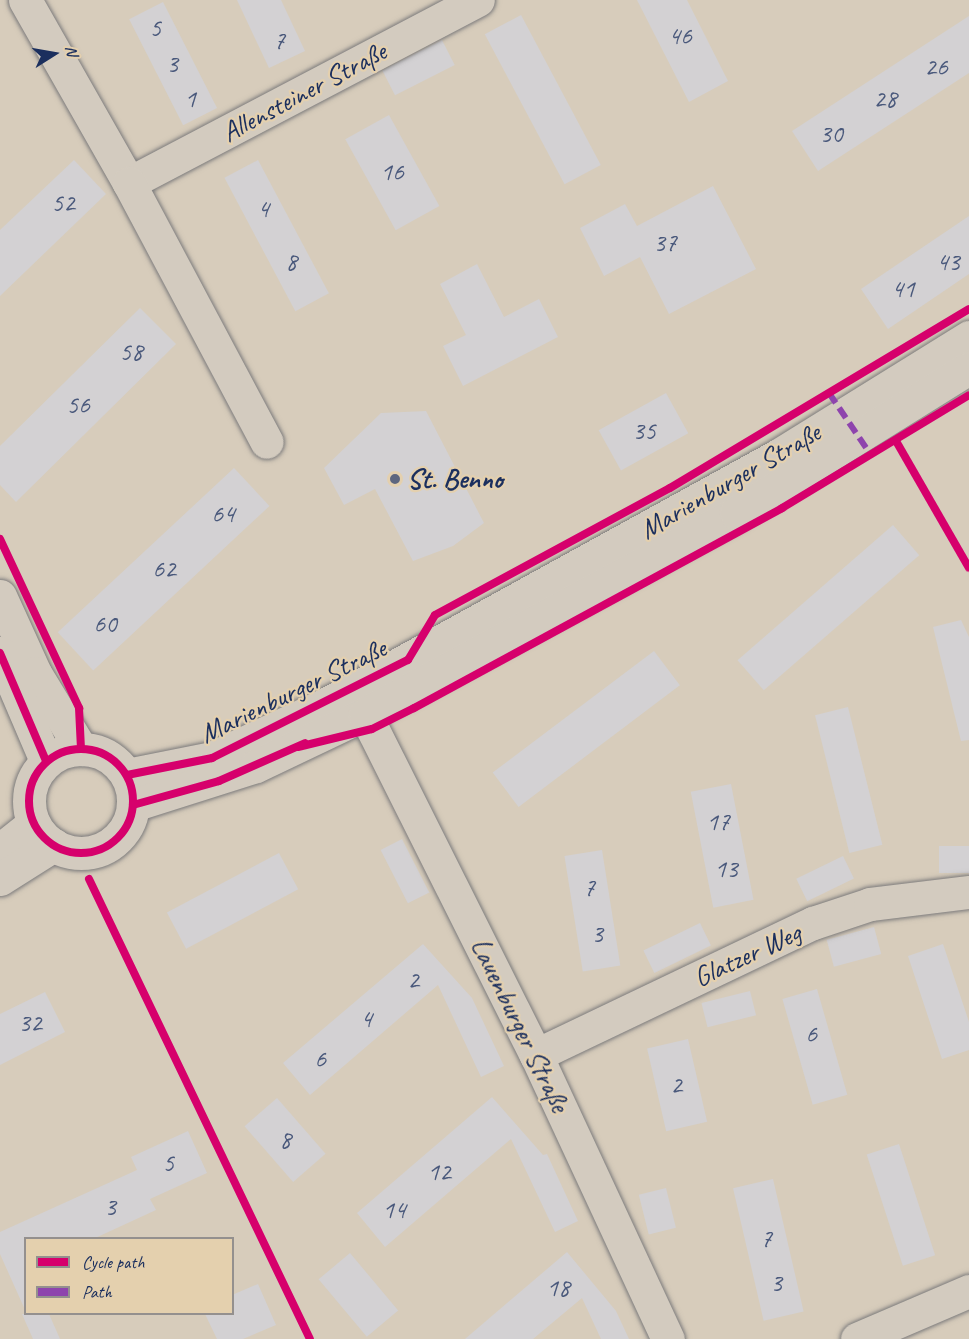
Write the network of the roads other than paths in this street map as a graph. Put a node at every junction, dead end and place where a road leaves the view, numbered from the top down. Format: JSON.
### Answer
{"nodes":[{"id":1,"x":25,"y":0,"type":"edge"},
{"id":2,"x":478,"y":0,"type":"edge"},
{"id":3,"x":129,"y":183,"type":"junction"},
{"id":4,"x":969,"y":337,"type":"edge"},
{"id":5,"x":969,"y":368,"type":"edge"},
{"id":6,"x":267,"y":442,"type":"dead end"},
{"id":7,"x":0,"y":596,"type":"edge"},
{"id":8,"x":0,"y":653,"type":"edge"},
{"id":9,"x":359,"y":702,"type":"junction"},
{"id":10,"x":81,"y":748,"type":"junction"},
{"id":11,"x":46,"y":761,"type":"junction"},
{"id":12,"x":130,"y":790,"type":"junction"},
{"id":13,"x":44,"y":834,"type":"junction"},
{"id":14,"x":0,"y":850,"type":"edge"},
{"id":15,"x":0,"y":879,"type":"edge"},
{"id":16,"x":969,"y":892,"type":"edge"},
{"id":17,"x":536,"y":1055,"type":"junction"},
{"id":18,"x":969,"y":1291,"type":"edge"},
{"id":19,"x":668,"y":1339,"type":"edge"},
{"id":20,"x":856,"y":1339,"type":"edge"}],
"edges":[{"from":1,"to":3,"type":"street"},
{"from":2,"to":3,"type":"street","name":"Allensteiner Straße"},
{"from":3,"to":6,"type":"street"},
{"from":4,"to":9,"type":"street","name":"Marienburger Straße"},
{"from":5,"to":9,"type":"street","name":"Marienburger Straße"},
{"from":7,"to":10,"type":"street"},
{"from":8,"to":11,"type":"street"},
{"from":9,"to":12,"type":"street","name":"Marienburger Straße"},
{"from":9,"to":17,"type":"street","name":"Lauenburger Straße"},
{"from":10,"to":11,"type":"street"},
{"from":10,"to":12,"type":"street"},
{"from":11,"to":13,"type":"street"},
{"from":12,"to":13,"type":"street"},
{"from":13,"to":14,"type":"street"},
{"from":13,"to":15,"type":"street"},
{"from":16,"to":17,"type":"street","name":"Glatzer Weg"},
{"from":17,"to":19,"type":"street","name":"Lauenburger Straße"},
{"from":18,"to":20,"type":"street"}]}
